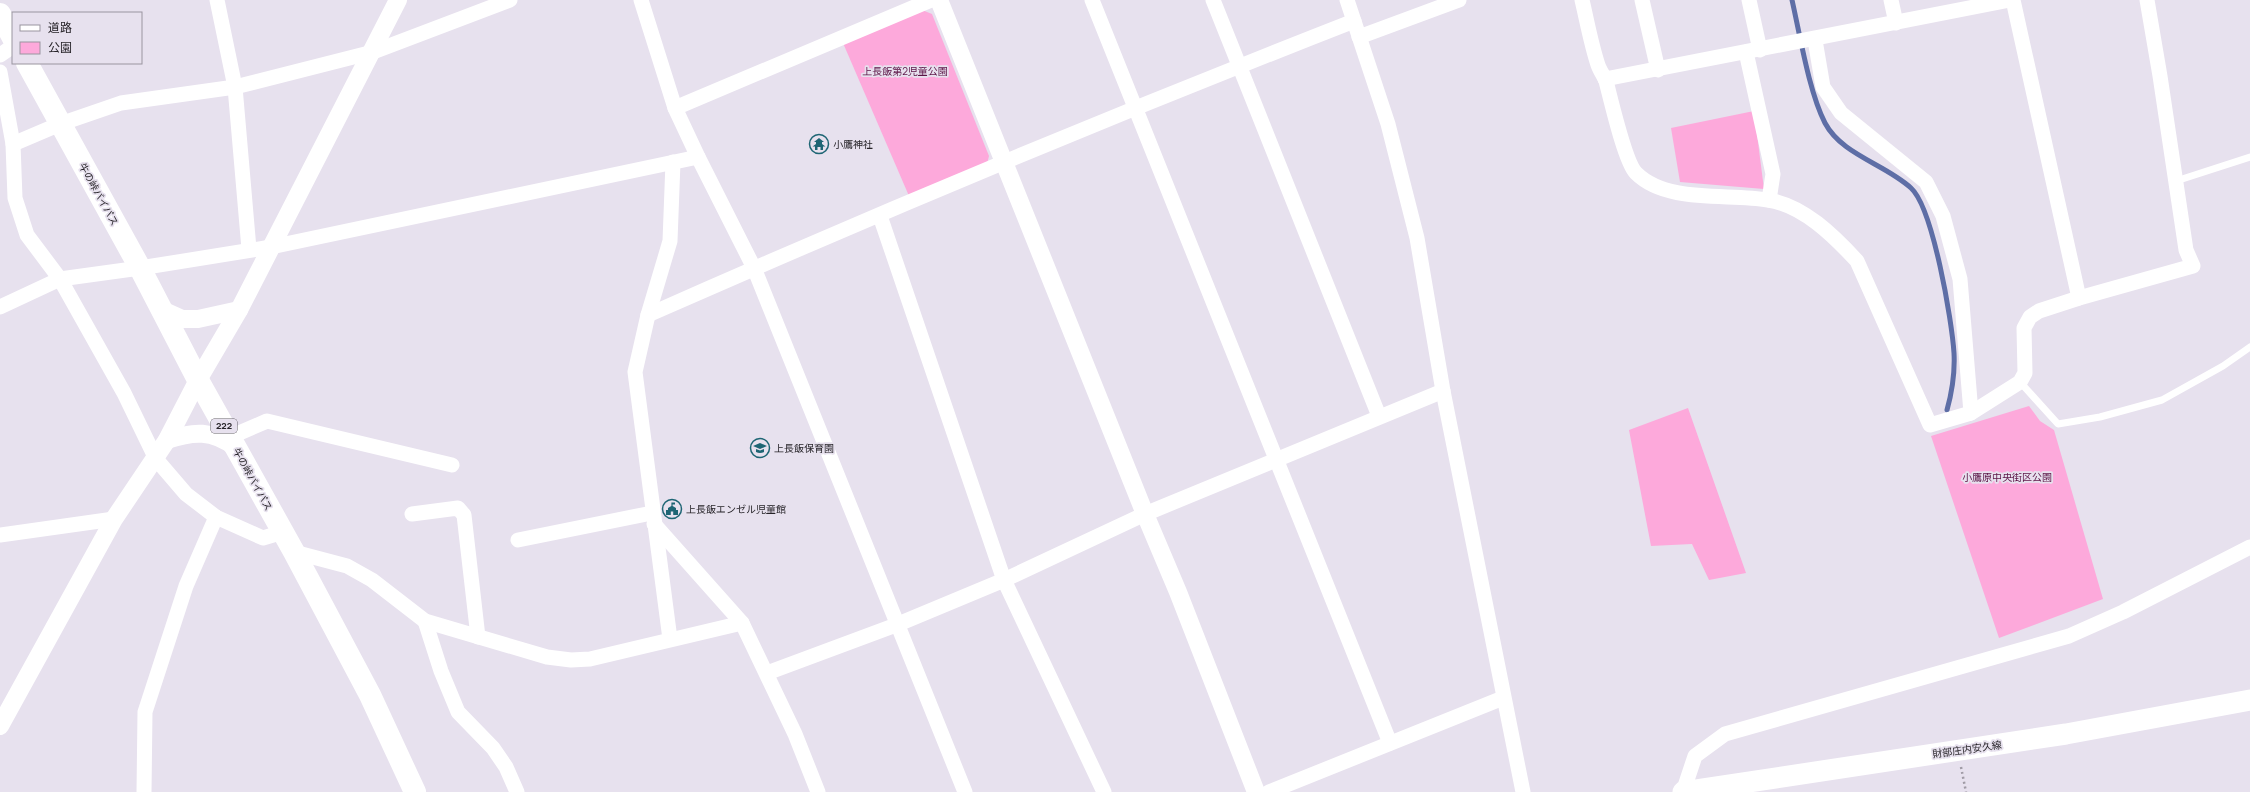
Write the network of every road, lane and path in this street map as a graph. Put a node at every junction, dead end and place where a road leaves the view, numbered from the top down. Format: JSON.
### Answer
{"nodes":[{"id":1,"x":217,"y":0,"type":"edge"},
{"id":2,"x":398,"y":0,"type":"edge"},
{"id":3,"x":510,"y":0,"type":"edge"},
{"id":4,"x":641,"y":0,"type":"edge"},
{"id":5,"x":931,"y":0,"type":"edge"},
{"id":6,"x":939,"y":0,"type":"edge"},
{"id":7,"x":1092,"y":0,"type":"edge"},
{"id":8,"x":1213,"y":0,"type":"edge"},
{"id":9,"x":1346,"y":0,"type":"edge"},
{"id":10,"x":1459,"y":0,"type":"edge"},
{"id":11,"x":1582,"y":0,"type":"edge"},
{"id":12,"x":1642,"y":0,"type":"edge"},
{"id":13,"x":1749,"y":0,"type":"edge"},
{"id":14,"x":1891,"y":0,"type":"edge"},
{"id":15,"x":2010,"y":0,"type":"edge"},
{"id":16,"x":2013,"y":0,"type":"edge"},
{"id":17,"x":2147,"y":0,"type":"edge"},
{"id":18,"x":0,"y":14,"type":"edge"},
{"id":19,"x":1354,"y":22,"type":"junction"},
{"id":20,"x":1896,"y":23,"type":"junction"},
{"id":21,"x":12,"y":36,"type":"edge"},
{"id":22,"x":1359,"y":37,"type":"junction"},
{"id":23,"x":1815,"y":40,"type":"junction"},
{"id":24,"x":12,"y":47,"type":"edge"},
{"id":25,"x":1753,"y":51,"type":"junction"},
{"id":26,"x":373,"y":52,"type":"junction"},
{"id":27,"x":0,"y":55,"type":"edge"},
{"id":28,"x":28,"y":64,"type":"edge"},
{"id":29,"x":1239,"y":66,"type":"junction"},
{"id":30,"x":1658,"y":70,"type":"junction"},
{"id":31,"x":0,"y":72,"type":"edge"},
{"id":32,"x":1605,"y":79,"type":"junction"},
{"id":33,"x":235,"y":87,"type":"junction"},
{"id":34,"x":675,"y":108,"type":"junction"},
{"id":35,"x":1135,"y":110,"type":"junction"},
{"id":36,"x":60,"y":124,"type":"junction"},
{"id":37,"x":13,"y":144,"type":"junction"},
{"id":38,"x":698,"y":157,"type":"junction"},
{"id":39,"x":2250,"y":157,"type":"edge"},
{"id":40,"x":673,"y":162,"type":"junction"},
{"id":41,"x":1003,"y":163,"type":"junction"},
{"id":42,"x":2176,"y":181,"type":"junction"},
{"id":43,"x":1769,"y":200,"type":"junction"},
{"id":44,"x":880,"y":216,"type":"junction"},
{"id":45,"x":271,"y":247,"type":"junction"},
{"id":46,"x":249,"y":250,"type":"junction"},
{"id":47,"x":140,"y":268,"type":"junction"},
{"id":48,"x":754,"y":268,"type":"junction"},
{"id":49,"x":60,"y":279,"type":"junction"},
{"id":50,"x":2079,"y":298,"type":"junction"},
{"id":51,"x":0,"y":307,"type":"edge"},
{"id":52,"x":162,"y":310,"type":"junction"},
{"id":53,"x":239,"y":310,"type":"junction"},
{"id":54,"x":648,"y":315,"type":"junction"},
{"id":55,"x":2250,"y":347,"type":"edge"},
{"id":56,"x":198,"y":380,"type":"junction"},
{"id":57,"x":2020,"y":382,"type":"junction"},
{"id":58,"x":1443,"y":391,"type":"junction"},
{"id":59,"x":1971,"y":413,"type":"junction"},
{"id":60,"x":1379,"y":416,"type":"junction"},
{"id":61,"x":167,"y":440,"type":"junction"},
{"id":62,"x":232,"y":442,"type":"junction"},
{"id":63,"x":156,"y":459,"type":"junction"},
{"id":64,"x":1276,"y":460,"type":"junction"},
{"id":65,"x":452,"y":465,"type":"dead end"},
{"id":66,"x":412,"y":514,"type":"dead end"},
{"id":67,"x":1144,"y":514,"type":"junction"},
{"id":68,"x":216,"y":517,"type":"junction"},
{"id":69,"x":114,"y":518,"type":"junction"},
{"id":70,"x":653,"y":519,"type":"junction"},
{"id":71,"x":283,"y":532,"type":"junction"},
{"id":72,"x":0,"y":535,"type":"edge"},
{"id":73,"x":518,"y":540,"type":"dead end"},
{"id":74,"x":2250,"y":547,"type":"edge"},
{"id":75,"x":294,"y":552,"type":"junction"},
{"id":76,"x":1004,"y":580,"type":"junction"},
{"id":77,"x":425,"y":621,"type":"junction"},
{"id":78,"x":742,"y":623,"type":"junction"},
{"id":79,"x":896,"y":625,"type":"junction"},
{"id":80,"x":478,"y":637,"type":"junction"},
{"id":81,"x":670,"y":639,"type":"junction"},
{"id":82,"x":767,"y":673,"type":"junction"},
{"id":83,"x":1503,"y":698,"type":"junction"},
{"id":84,"x":2250,"y":700,"type":"edge"},
{"id":85,"x":0,"y":726,"type":"edge"},
{"id":86,"x":1390,"y":743,"type":"junction"},
{"id":87,"x":1957,"y":750,"type":"junction"},
{"id":88,"x":144,"y":792,"type":"edge"},
{"id":89,"x":415,"y":792,"type":"edge"},
{"id":90,"x":517,"y":792,"type":"edge"},
{"id":91,"x":818,"y":792,"type":"edge"},
{"id":92,"x":965,"y":792,"type":"edge"},
{"id":93,"x":1104,"y":792,"type":"edge"},
{"id":94,"x":1256,"y":792,"type":"edge"},
{"id":95,"x":1269,"y":792,"type":"edge"},
{"id":96,"x":1523,"y":792,"type":"edge"},
{"id":97,"x":1683,"y":792,"type":"edge"},
{"id":98,"x":1966,"y":792,"type":"edge"}],
"edges":[{"from":1,"to":33,"type":"street"},
{"from":2,"to":26,"type":"street"},
{"from":3,"to":26,"type":"street"},
{"from":4,"to":34,"type":"street"},
{"from":5,"to":34,"type":"street"},
{"from":6,"to":41,"type":"street"},
{"from":7,"to":35,"type":"street"},
{"from":8,"to":29,"type":"street"},
{"from":9,"to":19,"type":"street"},
{"from":10,"to":22,"type":"street"},
{"from":11,"to":32,"type":"street"},
{"from":12,"to":30,"type":"street"},
{"from":13,"to":25,"type":"street"},
{"from":14,"to":20,"type":"street"},
{"from":15,"to":20,"type":"street"},
{"from":16,"to":50,"type":"street"},
{"from":17,"to":42,"type":"street"},
{"from":18,"to":21,"type":"highway"},
{"from":19,"to":22,"type":"street"},
{"from":19,"to":29,"type":"street"},
{"from":20,"to":23,"type":"street"},
{"from":22,"to":58,"type":"street"},
{"from":23,"to":25,"type":"street"},
{"from":23,"to":59,"type":"street"},
{"from":24,"to":27,"type":"street"},
{"from":25,"to":30,"type":"street"},
{"from":25,"to":43,"type":"street"},
{"from":26,"to":33,"type":"street"},
{"from":26,"to":45,"type":"street"},
{"from":28,"to":36,"type":"highway","name":"牛の峠バイパス","number":"222"},
{"from":29,"to":35,"type":"street"},
{"from":29,"to":60,"type":"street"},
{"from":30,"to":32,"type":"street"},
{"from":31,"to":37,"type":"street"},
{"from":32,"to":43,"type":"street"},
{"from":33,"to":36,"type":"street"},
{"from":33,"to":46,"type":"street"},
{"from":34,"to":38,"type":"street"},
{"from":35,"to":41,"type":"street"},
{"from":35,"to":64,"type":"street"},
{"from":36,"to":37,"type":"street"},
{"from":36,"to":47,"type":"highway","name":"牛の峠バイパス","number":"222"},
{"from":37,"to":49,"type":"street"},
{"from":38,"to":40,"type":"street"},
{"from":38,"to":48,"type":"street"},
{"from":39,"to":42,"type":"lane"},
{"from":40,"to":45,"type":"street"},
{"from":40,"to":54,"type":"street"},
{"from":41,"to":44,"type":"street"},
{"from":41,"to":67,"type":"street"},
{"from":42,"to":50,"type":"street"},
{"from":43,"to":59,"type":"street"},
{"from":44,"to":48,"type":"street"},
{"from":44,"to":76,"type":"street"},
{"from":45,"to":46,"type":"street"},
{"from":45,"to":53,"type":"street"},
{"from":46,"to":47,"type":"street"},
{"from":47,"to":49,"type":"street"},
{"from":47,"to":52,"type":"highway","name":"牛の峠バイパス","number":"222"},
{"from":48,"to":54,"type":"street"},
{"from":48,"to":79,"type":"street"},
{"from":49,"to":51,"type":"street"},
{"from":49,"to":63,"type":"street"},
{"from":50,"to":57,"type":"street"},
{"from":52,"to":53,"type":"street"},
{"from":52,"to":56,"type":"highway","name":"牛の峠バイパス","number":"222"},
{"from":53,"to":56,"type":"street"},
{"from":54,"to":70,"type":"street"},
{"from":55,"to":57,"type":"lane"},
{"from":56,"to":61,"type":"street"},
{"from":56,"to":62,"type":"highway","name":"牛の峠バイパス","number":"222"},
{"from":57,"to":59,"type":"street"},
{"from":58,"to":60,"type":"street"},
{"from":58,"to":83,"type":"street"},
{"from":60,"to":64,"type":"street"},
{"from":61,"to":62,"type":"street"},
{"from":61,"to":63,"type":"street"},
{"from":62,"to":65,"type":"street"},
{"from":62,"to":71,"type":"highway","name":"牛の峠バイパス","number":"222"},
{"from":63,"to":68,"type":"street"},
{"from":63,"to":69,"type":"street"},
{"from":64,"to":67,"type":"street"},
{"from":64,"to":86,"type":"street"},
{"from":66,"to":80,"type":"street"},
{"from":67,"to":76,"type":"street"},
{"from":67,"to":94,"type":"street"},
{"from":68,"to":71,"type":"street"},
{"from":68,"to":88,"type":"street"},
{"from":69,"to":72,"type":"street"},
{"from":69,"to":85,"type":"street"},
{"from":70,"to":73,"type":"street"},
{"from":70,"to":78,"type":"street"},
{"from":70,"to":81,"type":"street"},
{"from":71,"to":75,"type":"highway","name":"牛の峠バイパス","number":"222"},
{"from":74,"to":97,"type":"street"},
{"from":75,"to":77,"type":"street"},
{"from":75,"to":89,"type":"highway","name":"牛の峠バイパス","number":"222"},
{"from":76,"to":79,"type":"street"},
{"from":76,"to":93,"type":"street"},
{"from":77,"to":80,"type":"street"},
{"from":77,"to":90,"type":"street"},
{"from":78,"to":81,"type":"street"},
{"from":78,"to":82,"type":"street"},
{"from":79,"to":82,"type":"street"},
{"from":79,"to":92,"type":"street"},
{"from":80,"to":81,"type":"street"},
{"from":82,"to":91,"type":"street"},
{"from":83,"to":86,"type":"street"},
{"from":83,"to":96,"type":"street"},
{"from":84,"to":87,"type":"main road","name":"財部庄内安久線"},
{"from":86,"to":95,"type":"street"},
{"from":87,"to":97,"type":"main road","name":"財部庄内安久線"},
{"from":87,"to":98,"type":"path"}]}
